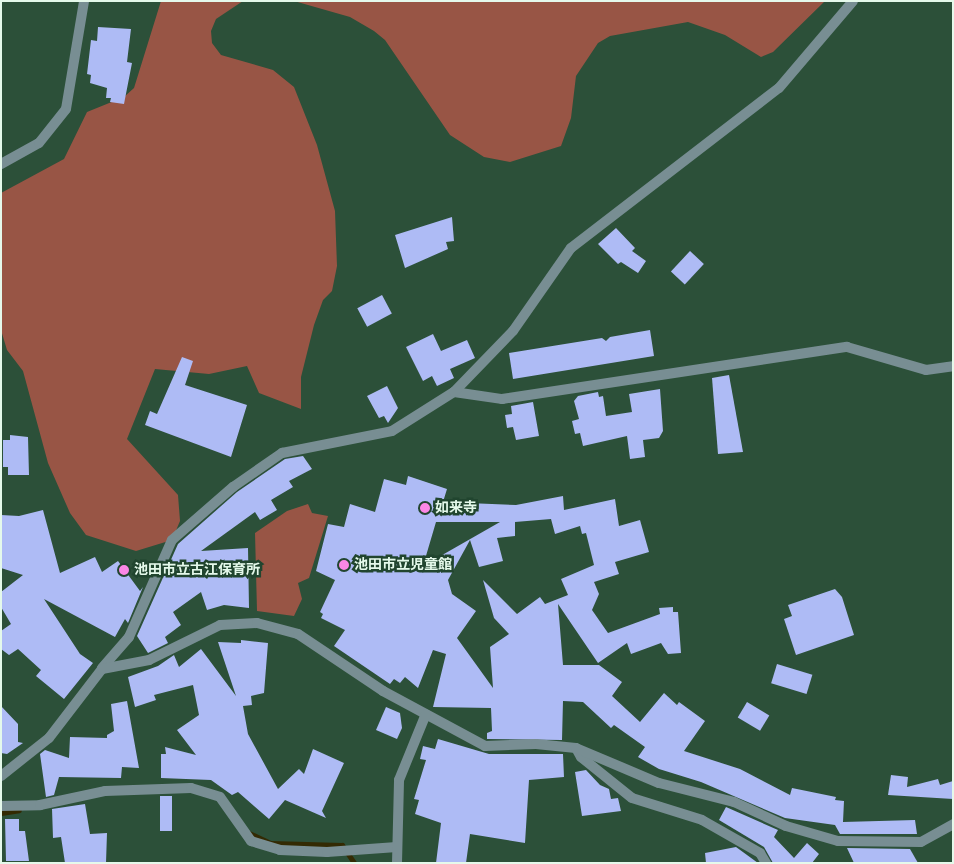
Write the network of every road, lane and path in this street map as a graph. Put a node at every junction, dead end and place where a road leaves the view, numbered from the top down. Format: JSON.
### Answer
{"nodes":[{"id":1,"x":84,"y":1,"type":"edge"},
{"id":2,"x":854,"y":1,"type":"edge"},
{"id":3,"x":1,"y":164,"type":"edge"},
{"id":4,"x":953,"y":366,"type":"edge"},
{"id":5,"x":454,"y":392,"type":"junction"},
{"id":6,"x":102,"y":669,"type":"junction"},
{"id":7,"x":426,"y":714,"type":"junction"},
{"id":8,"x":576,"y":748,"type":"junction"},
{"id":9,"x":1,"y":776,"type":"edge"},
{"id":10,"x":1,"y":806,"type":"edge"},
{"id":11,"x":953,"y":824,"type":"edge"},
{"id":12,"x":398,"y":847,"type":"junction"},
{"id":13,"x":397,"y":863,"type":"edge"},
{"id":14,"x":766,"y":863,"type":"edge"}],
"edges":[{"from":1,"to":3,"type":"street"},
{"from":2,"to":5,"type":"street"},
{"from":4,"to":5,"type":"street"},
{"from":5,"to":6,"type":"street"},
{"from":6,"to":7,"type":"street"},
{"from":6,"to":9,"type":"street"},
{"from":7,"to":8,"type":"street"},
{"from":7,"to":12,"type":"street"},
{"from":8,"to":11,"type":"street"},
{"from":8,"to":14,"type":"street"},
{"from":10,"to":12,"type":"street"},
{"from":12,"to":13,"type":"street"}]}
